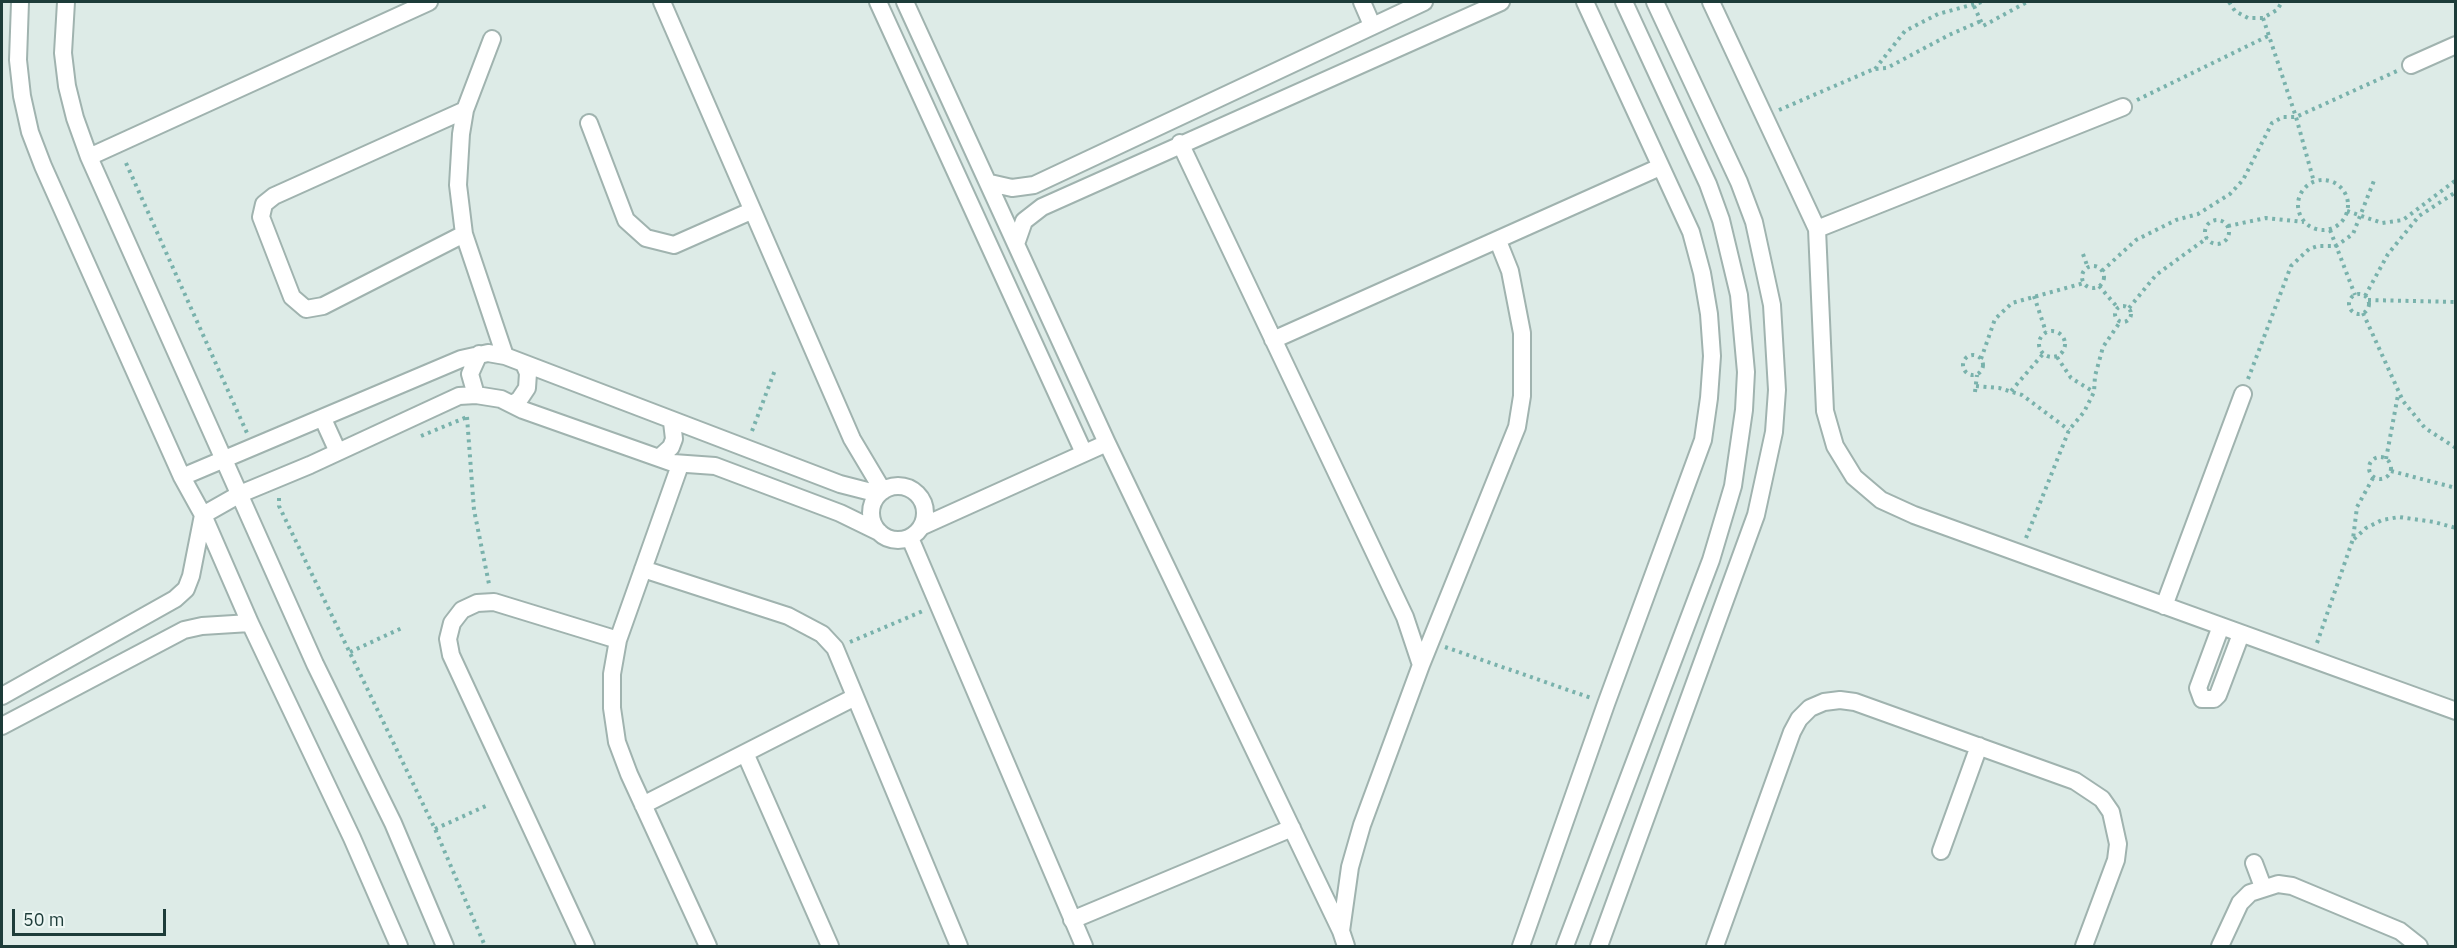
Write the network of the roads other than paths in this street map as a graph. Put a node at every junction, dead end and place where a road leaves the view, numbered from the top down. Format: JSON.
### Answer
{"nodes":[{"id":1,"x":20,"y":2,"type":"edge"},
{"id":2,"x":66,"y":2,"type":"edge"},
{"id":3,"x":429,"y":2,"type":"edge"},
{"id":4,"x":662,"y":2,"type":"edge"},
{"id":5,"x":907,"y":2,"type":"edge"},
{"id":6,"x":1362,"y":2,"type":"edge"},
{"id":7,"x":1424,"y":2,"type":"edge"},
{"id":8,"x":1501,"y":2,"type":"edge"},
{"id":9,"x":1585,"y":2,"type":"edge"},
{"id":10,"x":1624,"y":2,"type":"edge"},
{"id":11,"x":1655,"y":2,"type":"edge"},
{"id":12,"x":1711,"y":2,"type":"edge"},
{"id":13,"x":881,"y":7,"type":"edge"},
{"id":14,"x":1372,"y":25,"type":"junction"},
{"id":15,"x":916,"y":26,"type":"junction"},
{"id":16,"x":894,"y":36,"type":"junction"},
{"id":17,"x":492,"y":39,"type":"dead end"},
{"id":18,"x":2456,"y":45,"type":"edge"},
{"id":19,"x":2412,"y":65,"type":"road end"},
{"id":20,"x":2123,"y":106,"type":"road end"},
{"id":21,"x":465,"y":110,"type":"junction"},
{"id":22,"x":589,"y":123,"type":"dead end"},
{"id":23,"x":1180,"y":143,"type":"junction"},
{"id":24,"x":89,"y":157,"type":"junction"},
{"id":25,"x":1660,"y":167,"type":"junction"},
{"id":26,"x":992,"y":186,"type":"junction"},
{"id":27,"x":967,"y":200,"type":"junction"},
{"id":28,"x":751,"y":211,"type":"junction"},
{"id":29,"x":1817,"y":229,"type":"junction"},
{"id":30,"x":464,"y":234,"type":"junction"},
{"id":31,"x":1017,"y":241,"type":"junction"},
{"id":32,"x":1498,"y":241,"type":"junction"},
{"id":33,"x":1273,"y":340,"type":"junction"},
{"id":34,"x":478,"y":354,"type":"junction"},
{"id":35,"x":506,"y":356,"type":"junction"},
{"id":36,"x":525,"y":366,"type":"junction"},
{"id":37,"x":2243,"y":394,"type":"road end"},
{"id":38,"x":471,"y":395,"type":"junction"},
{"id":39,"x":512,"y":404,"type":"junction"},
{"id":40,"x":323,"y":419,"type":"junction"},
{"id":41,"x":672,"y":422,"type":"junction"},
{"id":42,"x":719,"y":439,"type":"junction"},
{"id":43,"x":1107,"y":443,"type":"junction"},
{"id":44,"x":338,"y":452,"type":"junction"},
{"id":45,"x":1084,"y":453,"type":"junction"},
{"id":46,"x":659,"y":458,"type":"junction"},
{"id":47,"x":222,"y":460,"type":"junction"},
{"id":48,"x":680,"y":465,"type":"junction"},
{"id":49,"x":716,"y":466,"type":"junction"},
{"id":50,"x":182,"y":477,"type":"junction"},
{"id":51,"x":881,"y":492,"type":"junction"},
{"id":52,"x":240,"y":494,"type":"junction"},
{"id":53,"x":203,"y":515,"type":"junction"},
{"id":54,"x":922,"y":526,"type":"junction"},
{"id":55,"x":879,"y":532,"type":"junction"},
{"id":56,"x":910,"y":538,"type":"junction"},
{"id":57,"x":643,"y":569,"type":"junction"},
{"id":58,"x":2164,"y":606,"type":"junction"},
{"id":59,"x":250,"y":624,"type":"junction"},
{"id":60,"x":2222,"y":626,"type":"junction"},
{"id":61,"x":2241,"y":634,"type":"junction"},
{"id":62,"x":618,"y":640,"type":"junction"},
{"id":63,"x":1421,"y":666,"type":"junction"},
{"id":64,"x":2,"y":696,"type":"edge"},
{"id":65,"x":855,"y":697,"type":"junction"},
{"id":66,"x":2456,"y":711,"type":"edge"},
{"id":67,"x":2,"y":726,"type":"edge"},
{"id":68,"x":1978,"y":746,"type":"junction"},
{"id":69,"x":745,"y":753,"type":"junction"},
{"id":70,"x":643,"y":805,"type":"junction"},
{"id":71,"x":1292,"y":828,"type":"junction"},
{"id":72,"x":1941,"y":850,"type":"dead end"},
{"id":73,"x":2254,"y":863,"type":"dead end"},
{"id":74,"x":2263,"y":887,"type":"junction"},
{"id":75,"x":1072,"y":920,"type":"junction"},
{"id":76,"x":1344,"y":939,"type":"edge"},
{"id":77,"x":399,"y":946,"type":"edge"},
{"id":78,"x":445,"y":946,"type":"edge"},
{"id":79,"x":586,"y":946,"type":"edge"},
{"id":80,"x":708,"y":946,"type":"edge"},
{"id":81,"x":830,"y":946,"type":"edge"},
{"id":82,"x":959,"y":946,"type":"edge"},
{"id":83,"x":1084,"y":946,"type":"edge"},
{"id":84,"x":1521,"y":946,"type":"edge"},
{"id":85,"x":1568,"y":946,"type":"edge"},
{"id":86,"x":1599,"y":946,"type":"edge"},
{"id":87,"x":1715,"y":946,"type":"edge"},
{"id":88,"x":2084,"y":946,"type":"edge"},
{"id":89,"x":2220,"y":946,"type":"edge"},
{"id":90,"x":2419,"y":946,"type":"edge"}],
"edges":[{"from":1,"to":50,"type":"street"},
{"from":2,"to":24,"type":"street"},
{"from":3,"to":24,"type":"street"},
{"from":4,"to":28,"type":"street"},
{"from":5,"to":13,"type":"street"},
{"from":5,"to":15,"type":"street"},
{"from":6,"to":14,"type":"street"},
{"from":7,"to":14,"type":"street"},
{"from":8,"to":23,"type":"street"},
{"from":9,"to":25,"type":"street"},
{"from":10,"to":85,"type":"street"},
{"from":11,"to":86,"type":"street"},
{"from":12,"to":29,"type":"street"},
{"from":13,"to":16,"type":"street"},
{"from":14,"to":26,"type":"street"},
{"from":15,"to":16,"type":"street"},
{"from":15,"to":26,"type":"street"},
{"from":16,"to":27,"type":"street"},
{"from":17,"to":21,"type":"street"},
{"from":18,"to":19,"type":"street"},
{"from":20,"to":29,"type":"street"},
{"from":21,"to":30,"type":"street"},
{"from":21,"to":30,"type":"street"},
{"from":22,"to":28,"type":"street"},
{"from":23,"to":31,"type":"street"},
{"from":23,"to":33,"type":"street"},
{"from":24,"to":47,"type":"street"},
{"from":25,"to":32,"type":"street"},
{"from":25,"to":84,"type":"street"},
{"from":26,"to":27,"type":"street"},
{"from":26,"to":31,"type":"street"},
{"from":27,"to":45,"type":"street"},
{"from":28,"to":51,"type":"street"},
{"from":29,"to":58,"type":"street"},
{"from":30,"to":35,"type":"street"},
{"from":31,"to":43,"type":"street"},
{"from":32,"to":33,"type":"street"},
{"from":32,"to":63,"type":"street"},
{"from":33,"to":63,"type":"street"},
{"from":34,"to":35,"type":"street"},
{"from":34,"to":38,"type":"street"},
{"from":34,"to":40,"type":"street"},
{"from":35,"to":36,"type":"street"},
{"from":36,"to":39,"type":"street"},
{"from":36,"to":41,"type":"street"},
{"from":37,"to":58,"type":"street"},
{"from":38,"to":39,"type":"street"},
{"from":38,"to":44,"type":"street"},
{"from":39,"to":46,"type":"street"},
{"from":40,"to":44,"type":"street"},
{"from":40,"to":47,"type":"street"},
{"from":41,"to":42,"type":"street"},
{"from":41,"to":46,"type":"street"},
{"from":42,"to":49,"type":"street"},
{"from":42,"to":51,"type":"street"},
{"from":43,"to":45,"type":"street"},
{"from":43,"to":71,"type":"street"},
{"from":44,"to":52,"type":"street"},
{"from":45,"to":54,"type":"street"},
{"from":46,"to":48,"type":"street"},
{"from":47,"to":50,"type":"street"},
{"from":47,"to":52,"type":"street"},
{"from":48,"to":49,"type":"street"},
{"from":48,"to":57,"type":"street"},
{"from":49,"to":55,"type":"street"},
{"from":50,"to":53,"type":"street"},
{"from":51,"to":54,"type":"street"},
{"from":51,"to":55,"type":"street"},
{"from":52,"to":53,"type":"street"},
{"from":52,"to":78,"type":"street"},
{"from":53,"to":59,"type":"street"},
{"from":53,"to":64,"type":"street"},
{"from":54,"to":56,"type":"street"},
{"from":55,"to":56,"type":"street"},
{"from":56,"to":75,"type":"street"},
{"from":57,"to":62,"type":"street"},
{"from":57,"to":65,"type":"street"},
{"from":58,"to":60,"type":"street"},
{"from":59,"to":67,"type":"street"},
{"from":59,"to":77,"type":"street"},
{"from":60,"to":61,"type":"street"},
{"from":60,"to":61,"type":"street"},
{"from":61,"to":66,"type":"street"},
{"from":62,"to":70,"type":"street"},
{"from":62,"to":79,"type":"street"},
{"from":63,"to":76,"type":"street"},
{"from":65,"to":69,"type":"street"},
{"from":65,"to":82,"type":"street"},
{"from":68,"to":72,"type":"street"},
{"from":68,"to":87,"type":"street"},
{"from":68,"to":88,"type":"street"},
{"from":69,"to":70,"type":"street"},
{"from":69,"to":81,"type":"street"},
{"from":70,"to":80,"type":"street"},
{"from":71,"to":75,"type":"street"},
{"from":71,"to":76,"type":"street"},
{"from":73,"to":74,"type":"street"},
{"from":74,"to":89,"type":"street"},
{"from":74,"to":90,"type":"street"},
{"from":75,"to":83,"type":"street"}]}
